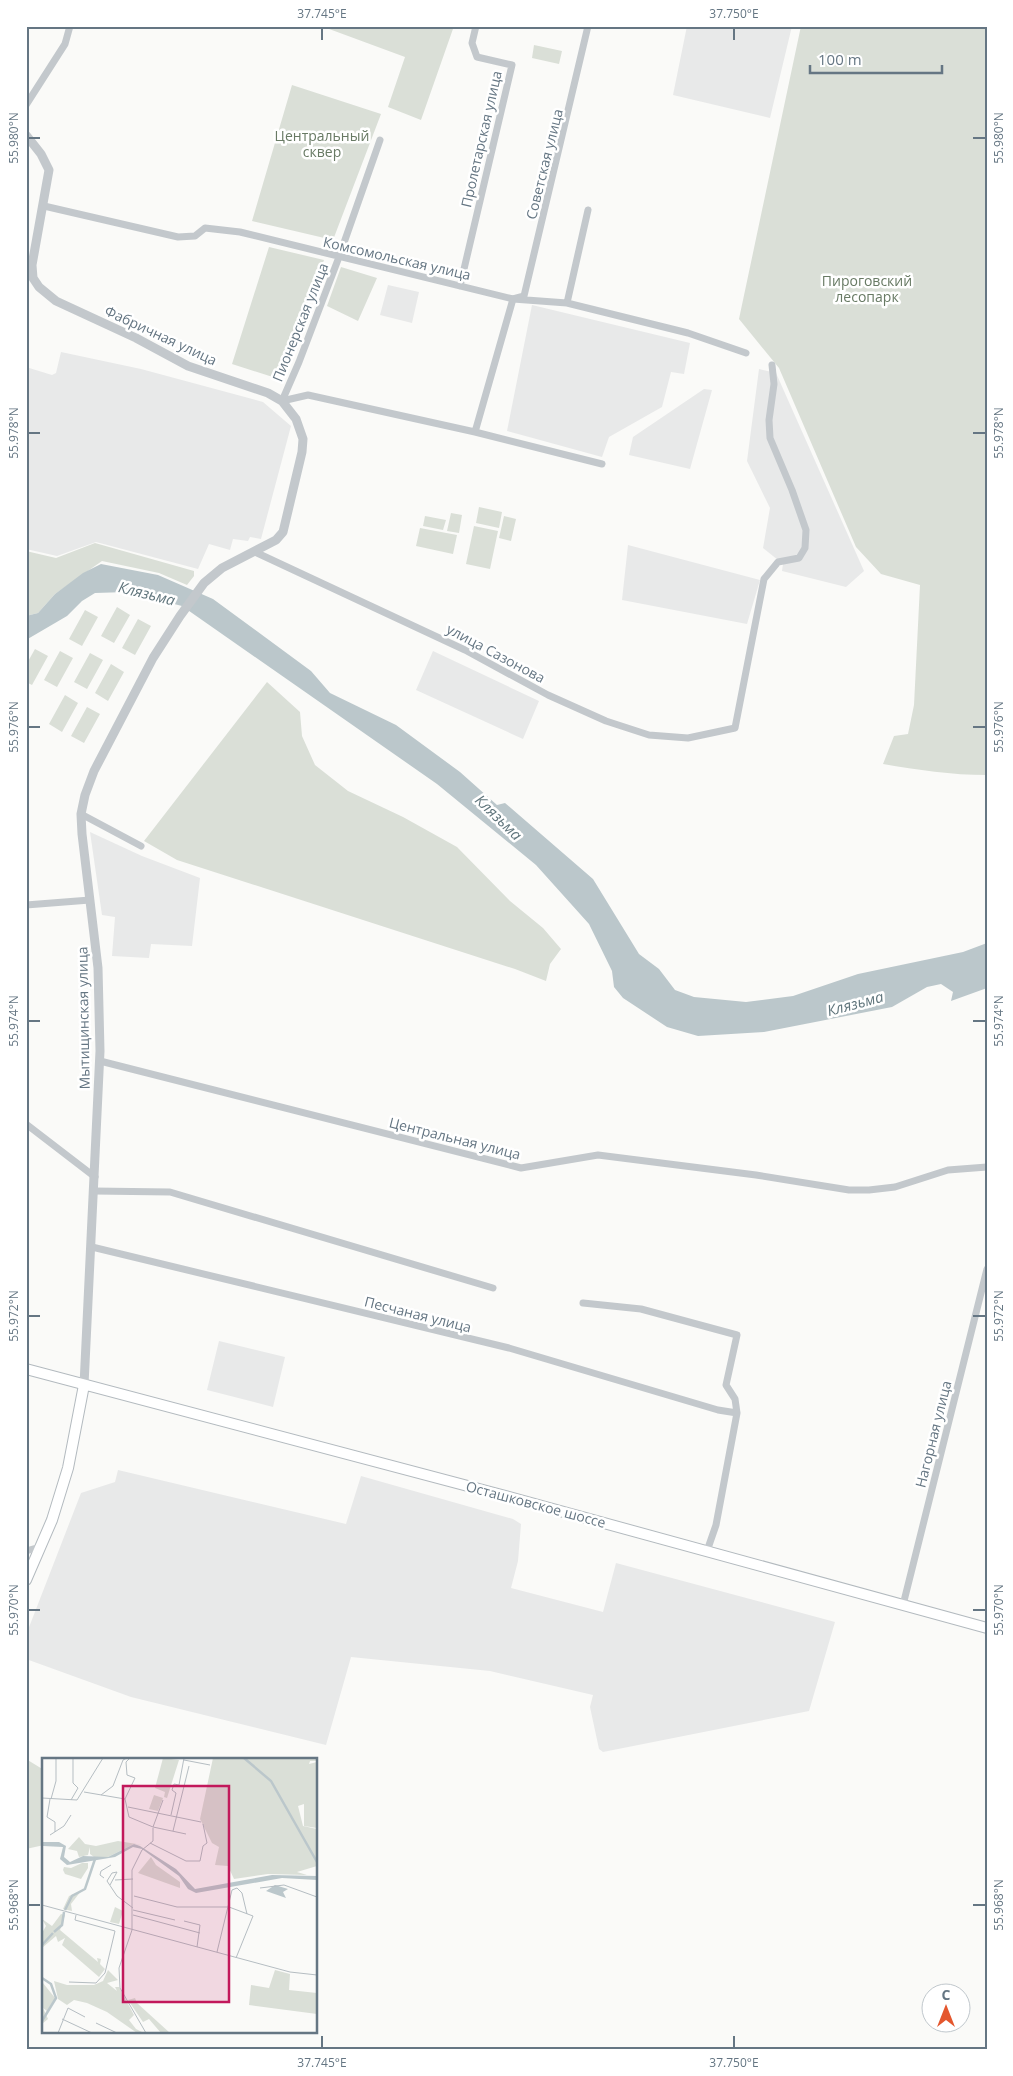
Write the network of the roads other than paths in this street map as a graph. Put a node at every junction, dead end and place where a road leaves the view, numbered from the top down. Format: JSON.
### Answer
{"nodes":[{"id":1,"x":70,"y":26,"type":"edge"},
{"id":2,"x":476,"y":26,"type":"edge"},
{"id":3,"x":588,"y":26,"type":"edge"},
{"id":4,"x":26,"y":105,"type":"edge"},
{"id":5,"x":26,"y":135,"type":"edge"},
{"id":6,"x":380,"y":140,"type":"dead end"},
{"id":7,"x":44,"y":206,"type":"junction"},
{"id":8,"x":588,"y":210,"type":"dead end"},
{"id":9,"x":339,"y":257,"type":"junction"},
{"id":10,"x":460,"y":286,"type":"junction"},
{"id":11,"x":512,"y":299,"type":"junction"},
{"id":12,"x":567,"y":303,"type":"junction"},
{"id":13,"x":746,"y":354,"type":"dead end"},
{"id":14,"x":772,"y":365,"type":"dead end"},
{"id":15,"x":282,"y":400,"type":"junction"},
{"id":16,"x":475,"y":432,"type":"junction"},
{"id":17,"x":602,"y":464,"type":"dead end"},
{"id":18,"x":255,"y":552,"type":"junction"},
{"id":19,"x":81,"y":814,"type":"junction"},
{"id":20,"x":141,"y":846,"type":"dead end"},
{"id":21,"x":90,"y":900,"type":"junction"},
{"id":22,"x":26,"y":905,"type":"edge"},
{"id":23,"x":100,"y":1062,"type":"junction"},
{"id":24,"x":26,"y":1124,"type":"edge"},
{"id":25,"x":987,"y":1167,"type":"edge"},
{"id":26,"x":95,"y":1178,"type":"junction"},
{"id":27,"x":94,"y":1190,"type":"junction"},
{"id":28,"x":92,"y":1247,"type":"junction"},
{"id":29,"x":987,"y":1269,"type":"edge"},
{"id":30,"x":494,"y":1288,"type":"dead end"},
{"id":31,"x":583,"y":1303,"type":"dead end"},
{"id":32,"x":26,"y":1369,"type":"edge"},
{"id":33,"x":84,"y":1385,"type":"junction"},
{"id":34,"x":737,"y":1413,"type":"junction"},
{"id":35,"x":41,"y":1546,"type":"junction"},
{"id":36,"x":707,"y":1551,"type":"junction"},
{"id":37,"x":26,"y":1552,"type":"edge"},
{"id":38,"x":33,"y":1565,"type":"junction"},
{"id":39,"x":26,"y":1580,"type":"edge"},
{"id":40,"x":903,"y":1605,"type":"junction"},
{"id":41,"x":987,"y":1628,"type":"edge"}],
"edges":[{"from":1,"to":4,"type":"street"},
{"from":2,"to":10,"type":"street","name":"Пролетарская улица"},
{"from":3,"to":11,"type":"street","name":"Советская улица"},
{"from":5,"to":7,"type":"street"},
{"from":6,"to":9,"type":"street","name":"Пионерская улица"},
{"from":7,"to":9,"type":"street","name":"Комсомольская улица"},
{"from":7,"to":15,"type":"street","name":"Фабричная улица"},
{"from":8,"to":12,"type":"street"},
{"from":9,"to":10,"type":"street","name":"Комсомольская улица"},
{"from":9,"to":15,"type":"street","name":"Пионерская улица"},
{"from":10,"to":11,"type":"street","name":"Комсомольская улица"},
{"from":11,"to":12,"type":"street","name":"Комсомольская улица"},
{"from":11,"to":16,"type":"street"},
{"from":12,"to":13,"type":"street","name":"Комсомольская улица"},
{"from":14,"to":18,"type":"street","name":"улица Сазонова"},
{"from":15,"to":16,"type":"street"},
{"from":15,"to":18,"type":"street"},
{"from":16,"to":17,"type":"street"},
{"from":18,"to":19,"type":"street","name":"Мытищинская улица"},
{"from":19,"to":20,"type":"street"},
{"from":19,"to":21,"type":"street","name":"Мытищинская улица"},
{"from":21,"to":22,"type":"street"},
{"from":21,"to":23,"type":"street","name":"Мытищинская улица"},
{"from":23,"to":25,"type":"street","name":"Центральная улица"},
{"from":23,"to":26,"type":"street","name":"Мытищинская улица"},
{"from":24,"to":26,"type":"street"},
{"from":26,"to":27,"type":"street","name":"Мытищинская улица"},
{"from":27,"to":28,"type":"street","name":"Мытищинская улица"},
{"from":27,"to":30,"type":"street"},
{"from":28,"to":33,"type":"street","name":"Мытищинская улица"},
{"from":28,"to":34,"type":"street","name":"Песчаная улица"},
{"from":29,"to":40,"type":"street","name":"Нагорная улица"},
{"from":31,"to":34,"type":"street"},
{"from":32,"to":33,"type":"main road","name":"Осташковское шоссе"},
{"from":33,"to":35,"type":"main road"},
{"from":33,"to":36,"type":"main road","name":"Осташковское шоссе"},
{"from":34,"to":36,"type":"street"},
{"from":35,"to":37,"type":"street"},
{"from":35,"to":38,"type":"main road"},
{"from":36,"to":40,"type":"main road","name":"Осташковское шоссе"},
{"from":37,"to":38,"type":"street"},
{"from":38,"to":39,"type":"main road"},
{"from":40,"to":41,"type":"main road","name":"Осташковское шоссе"}]}
